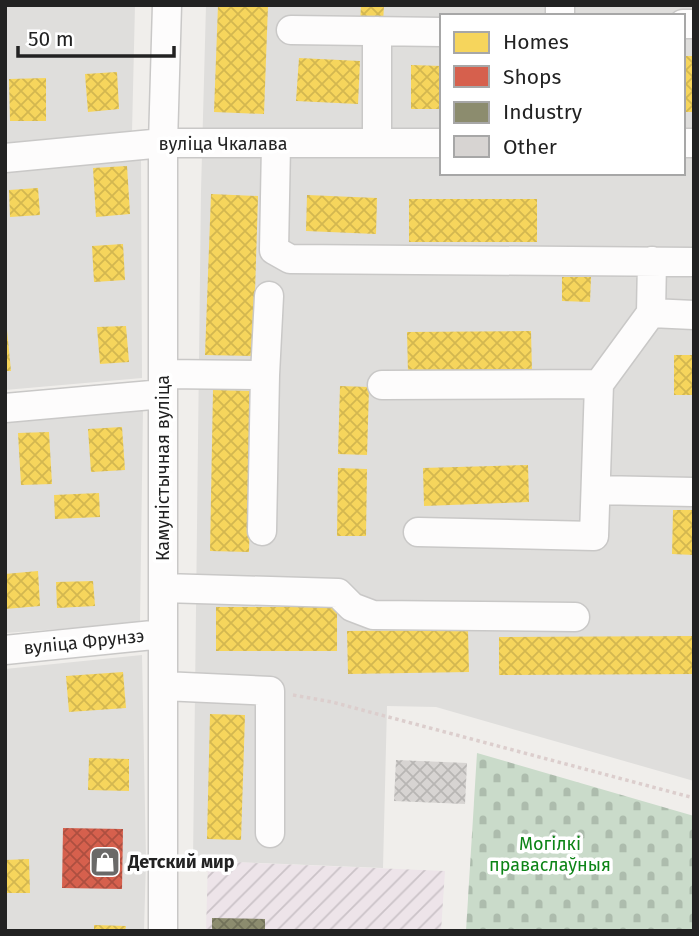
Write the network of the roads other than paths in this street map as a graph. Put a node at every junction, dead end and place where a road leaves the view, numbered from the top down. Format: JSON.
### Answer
{"nodes":[{"id":1,"x":167,"y":5,"type":"edge"},
{"id":2,"x":291,"y":30,"type":"dead end"},
{"id":3,"x":377,"y":31,"type":"junction"},
{"id":4,"x":440,"y":32,"type":"edge"},
{"id":5,"x":163,"y":143,"type":"junction"},
{"id":6,"x":377,"y":143,"type":"junction"},
{"id":7,"x":440,"y":143,"type":"edge"},
{"id":8,"x":276,"y":145,"type":"junction"},
{"id":9,"x":5,"y":158,"type":"edge"},
{"id":10,"x":652,"y":261,"type":"junction"},
{"id":11,"x":694,"y":262,"type":"edge"},
{"id":12,"x":269,"y":296,"type":"dead end"},
{"id":13,"x":651,"y":313,"type":"junction"},
{"id":14,"x":694,"y":314,"type":"edge"},
{"id":15,"x":265,"y":375,"type":"junction"},
{"id":16,"x":163,"y":384,"type":"junction"},
{"id":17,"x":599,"y":384,"type":"junction"},
{"id":18,"x":382,"y":385,"type":"dead end"},
{"id":19,"x":5,"y":408,"type":"edge"},
{"id":20,"x":596,"y":490,"type":"junction"},
{"id":21,"x":694,"y":492,"type":"edge"},
{"id":22,"x":262,"y":531,"type":"dead end"},
{"id":23,"x":418,"y":532,"type":"dead end"},
{"id":24,"x":163,"y":588,"type":"junction"},
{"id":25,"x":575,"y":617,"type":"dead end"},
{"id":26,"x":163,"y":634,"type":"junction"},
{"id":27,"x":5,"y":650,"type":"edge"},
{"id":28,"x":163,"y":686,"type":"junction"},
{"id":29,"x":270,"y":833,"type":"dead end"},
{"id":30,"x":163,"y":931,"type":"edge"}],
"edges":[{"from":1,"to":5,"type":"street","name":"Камуністычная вуліца"},
{"from":2,"to":3,"type":"street"},
{"from":3,"to":4,"type":"street"},
{"from":3,"to":6,"type":"street"},
{"from":5,"to":8,"type":"street","name":"вуліца Чкалава"},
{"from":5,"to":9,"type":"street","name":"вуліца Чкалава"},
{"from":5,"to":16,"type":"street","name":"Камуністычная вуліца"},
{"from":6,"to":7,"type":"street","name":"вуліца Чкалава"},
{"from":6,"to":8,"type":"street","name":"вуліца Чкалава"},
{"from":8,"to":10,"type":"street"},
{"from":10,"to":11,"type":"street"},
{"from":10,"to":13,"type":"street"},
{"from":12,"to":15,"type":"street"},
{"from":13,"to":14,"type":"street"},
{"from":13,"to":17,"type":"street"},
{"from":15,"to":16,"type":"street"},
{"from":15,"to":22,"type":"street"},
{"from":16,"to":19,"type":"street"},
{"from":16,"to":24,"type":"street","name":"Камуністычная вуліца"},
{"from":17,"to":18,"type":"street"},
{"from":17,"to":20,"type":"street"},
{"from":20,"to":21,"type":"street"},
{"from":20,"to":23,"type":"street"},
{"from":24,"to":25,"type":"street"},
{"from":24,"to":26,"type":"street","name":"Камуністычная вуліца"},
{"from":26,"to":27,"type":"street","name":"вуліца Фрунзэ"},
{"from":26,"to":28,"type":"street","name":"Камуністычная вуліца"},
{"from":28,"to":29,"type":"street"},
{"from":28,"to":30,"type":"street","name":"Камуністычная вуліца"}]}
